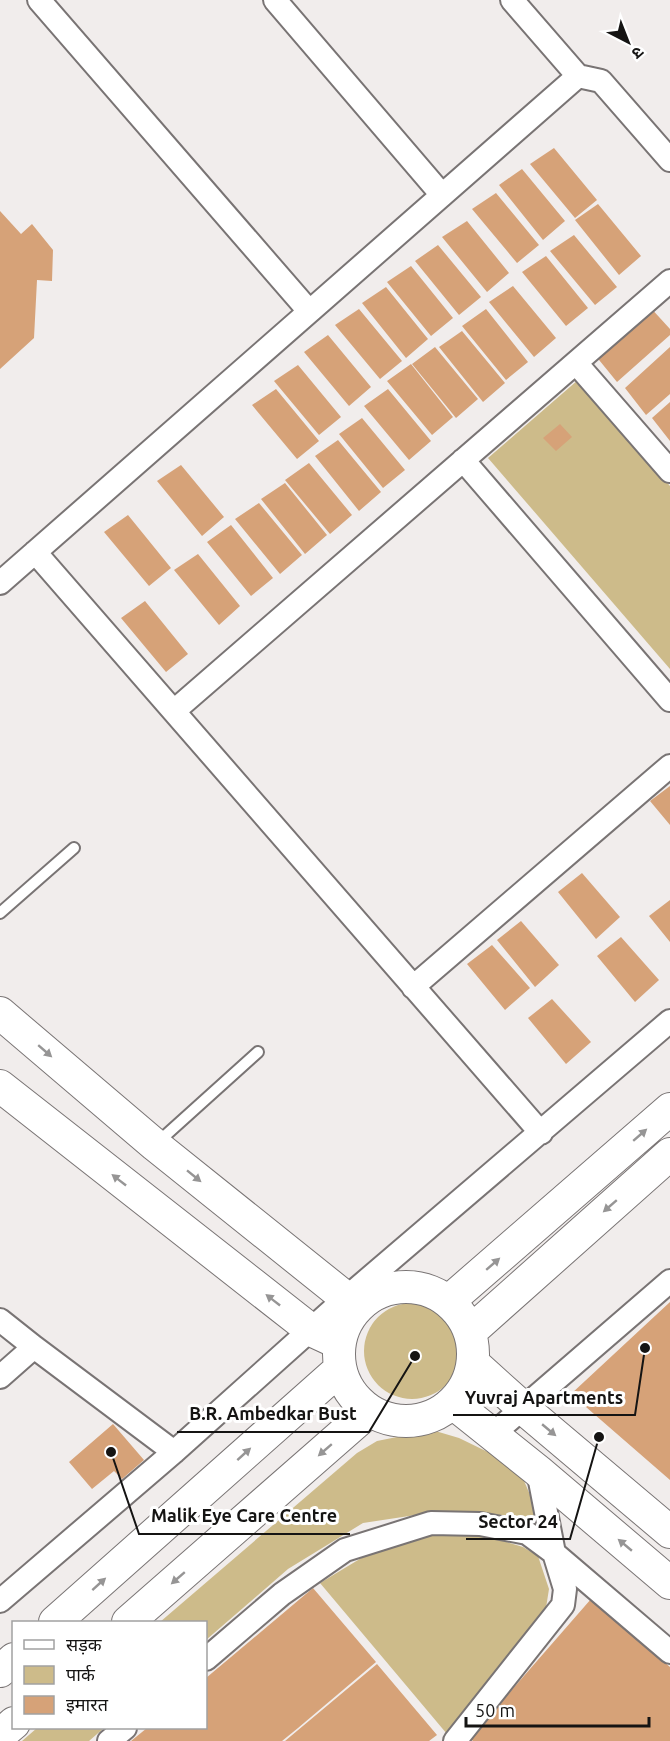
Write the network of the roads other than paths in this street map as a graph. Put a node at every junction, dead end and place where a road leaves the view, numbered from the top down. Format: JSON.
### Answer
{"nodes":[{"id":1,"x":39,"y":0,"type":"edge"},
{"id":2,"x":275,"y":0,"type":"edge"},
{"id":3,"x":512,"y":0,"type":"edge"},
{"id":4,"x":578,"y":76,"type":"junction"},
{"id":5,"x":667,"y":150,"type":"edge"},
{"id":6,"x":442,"y":195,"type":"junction"},
{"id":7,"x":670,"y":281,"type":"edge"},
{"id":8,"x":309,"y":311,"type":"junction"},
{"id":9,"x":576,"y":363,"type":"junction"},
{"id":10,"x":463,"y":460,"type":"junction"},
{"id":11,"x":670,"y":471,"type":"edge"},
{"id":12,"x":35,"y":552,"type":"junction"},
{"id":13,"x":0,"y":583,"type":"edge"},
{"id":14,"x":670,"y":700,"type":"edge"},
{"id":15,"x":174,"y":711,"type":"junction"},
{"id":16,"x":670,"y":766,"type":"edge"},
{"id":17,"x":75,"y":848,"type":"dead end"},
{"id":18,"x":0,"y":913,"type":"edge"},
{"id":19,"x":414,"y":987,"type":"junction"},
{"id":20,"x":0,"y":1013,"type":"edge"},
{"id":21,"x":670,"y":1022,"type":"edge"},
{"id":22,"x":258,"y":1052,"type":"dead end"},
{"id":23,"x":0,"y":1086,"type":"edge"},
{"id":24,"x":670,"y":1109,"type":"edge"},
{"id":25,"x":541,"y":1133,"type":"junction"},
{"id":26,"x":155,"y":1145,"type":"junction"},
{"id":27,"x":670,"y":1154,"type":"edge"},
{"id":28,"x":670,"y":1281,"type":"edge"},
{"id":29,"x":356,"y":1300,"type":"junction"},
{"id":30,"x":448,"y":1301,"type":"junction"},
{"id":31,"x":0,"y":1320,"type":"edge"},
{"id":32,"x":311,"y":1330,"type":"junction"},
{"id":33,"x":470,"y":1332,"type":"junction"},
{"id":34,"x":34,"y":1347,"type":"junction"},
{"id":35,"x":339,"y":1356,"type":"junction"},
{"id":36,"x":473,"y":1363,"type":"junction"},
{"id":37,"x":0,"y":1377,"type":"edge"},
{"id":38,"x":453,"y":1403,"type":"junction"},
{"id":39,"x":523,"y":1408,"type":"junction"},
{"id":40,"x":369,"y":1411,"type":"junction"},
{"id":41,"x":493,"y":1434,"type":"junction"},
{"id":42,"x":174,"y":1452,"type":"junction"},
{"id":43,"x":538,"y":1471,"type":"junction"},
{"id":44,"x":670,"y":1532,"type":"edge"},
{"id":45,"x":554,"y":1553,"type":"junction"},
{"id":46,"x":670,"y":1582,"type":"edge"},
{"id":47,"x":0,"y":1601,"type":"edge"},
{"id":48,"x":57,"y":1621,"type":"edge"},
{"id":49,"x":130,"y":1621,"type":"edge"},
{"id":50,"x":670,"y":1652,"type":"edge"},
{"id":51,"x":207,"y":1658,"type":"edge"},
{"id":52,"x":12,"y":1661,"type":"edge"},
{"id":53,"x":0,"y":1671,"type":"edge"},
{"id":54,"x":12,"y":1725,"type":"edge"},
{"id":55,"x":124,"y":1729,"type":"edge"},
{"id":56,"x":0,"y":1734,"type":"edge"},
{"id":57,"x":109,"y":1741,"type":"edge"},
{"id":58,"x":455,"y":1741,"type":"edge"}],
"edges":[{"from":1,"to":8,"type":"street"},
{"from":2,"to":6,"type":"street"},
{"from":3,"to":4,"type":"street"},
{"from":4,"to":5,"type":"street"},
{"from":4,"to":6,"type":"street"},
{"from":6,"to":8,"type":"street"},
{"from":7,"to":9,"type":"street"},
{"from":8,"to":12,"type":"street"},
{"from":9,"to":10,"type":"street"},
{"from":9,"to":11,"type":"street"},
{"from":10,"to":14,"type":"street"},
{"from":10,"to":15,"type":"street"},
{"from":12,"to":13,"type":"street"},
{"from":12,"to":15,"type":"street"},
{"from":15,"to":19,"type":"street"},
{"from":16,"to":19,"type":"street"},
{"from":17,"to":18,"type":"lane"},
{"from":19,"to":25,"type":"street"},
{"from":20,"to":26,"type":"street","one_way":true},
{"from":21,"to":25,"type":"street"},
{"from":22,"to":26,"type":"lane"},
{"from":32,"to":23,"type":"street","one_way":true},
{"from":30,"to":24,"type":"street","one_way":true},
{"from":25,"to":29,"type":"street"},
{"from":26,"to":29,"type":"street","one_way":true},
{"from":27,"to":33,"type":"street","one_way":true},
{"from":28,"to":39,"type":"street"},
{"from":29,"to":30,"type":"street"},
{"from":29,"to":32,"type":"street"},
{"from":29,"to":35,"type":"street"},
{"from":30,"to":33,"type":"street"},
{"from":31,"to":34,"type":"street"},
{"from":32,"to":35,"type":"street"},
{"from":32,"to":42,"type":"street"},
{"from":33,"to":36,"type":"street"},
{"from":34,"to":37,"type":"street"},
{"from":34,"to":42,"type":"street"},
{"from":35,"to":40,"type":"street"},
{"from":48,"to":35,"type":"street","one_way":true},
{"from":36,"to":38,"type":"street"},
{"from":36,"to":39,"type":"street"},
{"from":38,"to":40,"type":"street"},
{"from":38,"to":41,"type":"street"},
{"from":39,"to":41,"type":"street"},
{"from":39,"to":44,"type":"street","one_way":true},
{"from":40,"to":49,"type":"street","one_way":true},
{"from":41,"to":43,"type":"street"},
{"from":42,"to":47,"type":"street"},
{"from":43,"to":45,"type":"street"},
{"from":46,"to":43,"type":"street","one_way":true},
{"from":45,"to":50,"type":"street"},
{"from":45,"to":51,"type":"street"},
{"from":45,"to":58,"type":"street"},
{"from":52,"to":53,"type":"street"},
{"from":54,"to":56,"type":"street"},
{"from":55,"to":57,"type":"street"}]}
